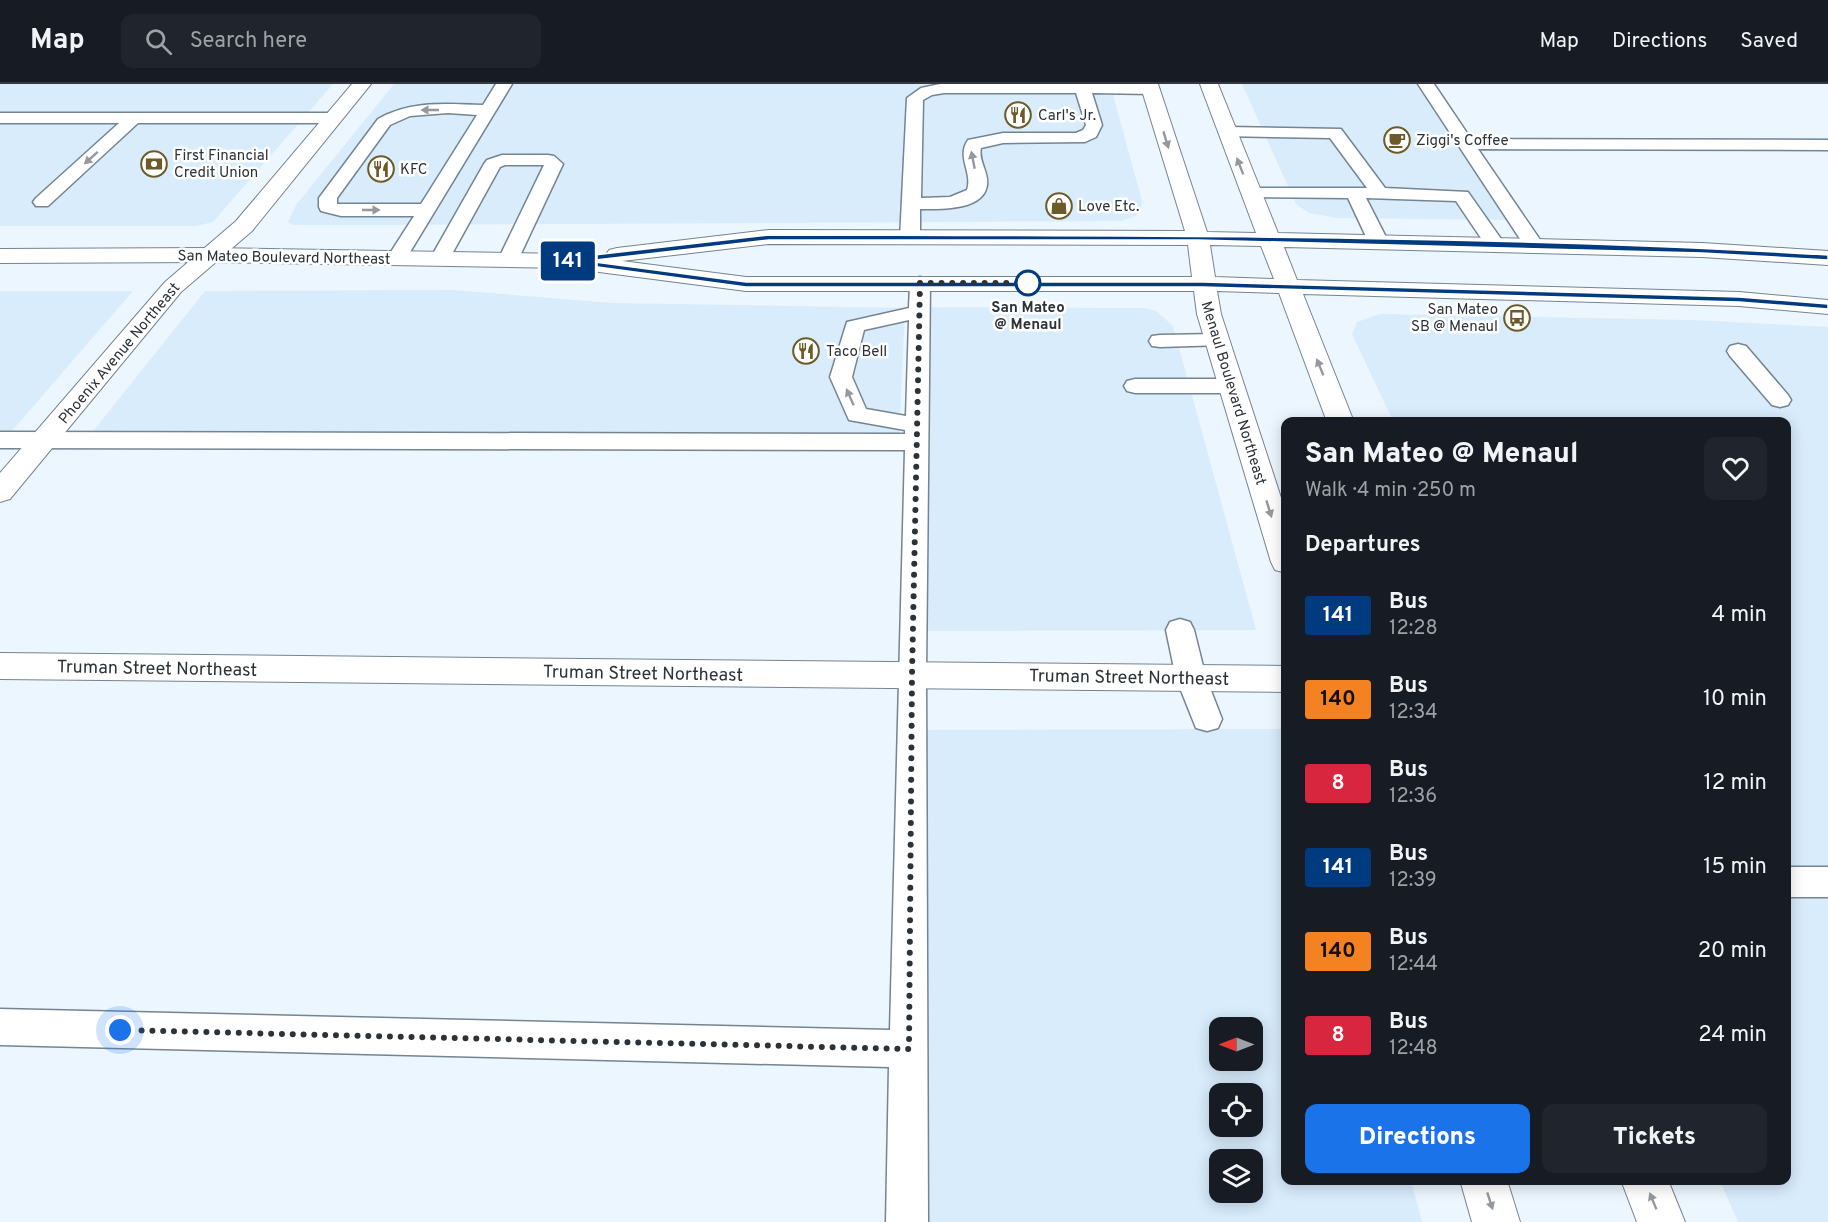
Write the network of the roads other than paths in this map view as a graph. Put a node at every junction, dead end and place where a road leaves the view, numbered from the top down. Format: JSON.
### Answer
{"nodes":[{"id":1,"x":362,"y":84,"type":"edge"},
{"id":2,"x":504,"y":84,"type":"edge"},
{"id":3,"x":1426,"y":84,"type":"edge"},
{"id":4,"x":944,"y":86,"type":"edge"},
{"id":5,"x":1150,"y":86,"type":"edge"},
{"id":6,"x":1083,"y":89,"type":"junction"},
{"id":7,"x":1208,"y":89,"type":"edge"},
{"id":8,"x":488,"y":110,"type":"junction"},
{"id":9,"x":0,"y":118,"type":"edge"},
{"id":10,"x":134,"y":118,"type":"junction"},
{"id":11,"x":334,"y":118,"type":"junction"},
{"id":12,"x":1227,"y":132,"type":"junction"},
{"id":13,"x":1466,"y":144,"type":"junction"},
{"id":14,"x":1828,"y":145,"type":"edge"},
{"id":15,"x":1251,"y":193,"type":"junction"},
{"id":16,"x":1354,"y":193,"type":"junction"},
{"id":17,"x":1380,"y":193,"type":"junction"},
{"id":18,"x":42,"y":202,"type":"dead end"},
{"id":19,"x":911,"y":203,"type":"junction"},
{"id":20,"x":427,"y":210,"type":"junction"},
{"id":21,"x":1198,"y":238,"type":"junction"},
{"id":22,"x":910,"y":239,"type":"junction"},
{"id":23,"x":1269,"y":240,"type":"junction"},
{"id":24,"x":1379,"y":243,"type":"junction"},
{"id":25,"x":1496,"y":246,"type":"junction"},
{"id":26,"x":1535,"y":247,"type":"junction"},
{"id":27,"x":210,"y":255,"type":"junction"},
{"id":28,"x":0,"y":256,"type":"edge"},
{"id":29,"x":397,"y":258,"type":"junction"},
{"id":30,"x":1828,"y":258,"type":"edge"},
{"id":31,"x":440,"y":259,"type":"junction"},
{"id":32,"x":508,"y":260,"type":"junction"},
{"id":33,"x":568,"y":261,"type":"junction"},
{"id":34,"x":1203,"y":284,"type":"junction"},
{"id":35,"x":1288,"y":289,"type":"junction"},
{"id":36,"x":920,"y":297,"type":"junction"},
{"id":37,"x":1828,"y":307,"type":"edge"},
{"id":38,"x":1160,"y":340,"type":"dead end"},
{"id":39,"x":1216,"y":340,"type":"junction"},
{"id":40,"x":1737,"y":351,"type":"dead end"},
{"id":41,"x":1135,"y":386,"type":"dead end"},
{"id":42,"x":1231,"y":386,"type":"junction"},
{"id":43,"x":1780,"y":400,"type":"dead end"},
{"id":44,"x":1339,"y":417,"type":"edge"},
{"id":45,"x":917,"y":434,"type":"junction"},
{"id":46,"x":0,"y":440,"type":"edge"},
{"id":47,"x":44,"y":441,"type":"junction"},
{"id":48,"x":0,"y":492,"type":"edge"},
{"id":49,"x":1281,"y":546,"type":"edge"},
{"id":50,"x":1180,"y":630,"type":"dead end"},
{"id":51,"x":0,"y":666,"type":"edge"},
{"id":52,"x":912,"y":675,"type":"junction"},
{"id":53,"x":1191,"y":678,"type":"junction"},
{"id":54,"x":1281,"y":679,"type":"edge"},
{"id":55,"x":1207,"y":719,"type":"dead end"},
{"id":56,"x":1791,"y":882,"type":"edge"},
{"id":57,"x":1828,"y":882,"type":"edge"},
{"id":58,"x":0,"y":1027,"type":"edge"},
{"id":59,"x":909,"y":1049,"type":"junction"},
{"id":60,"x":1485,"y":1185,"type":"edge"},
{"id":61,"x":1646,"y":1185,"type":"edge"},
{"id":62,"x":907,"y":1222,"type":"edge"},
{"id":63,"x":1497,"y":1222,"type":"edge"},
{"id":64,"x":1661,"y":1222,"type":"edge"}],
"edges":[{"from":1,"to":11,"type":"main road","name":"Phoenix Avenue Northeast"},
{"from":2,"to":8,"type":"lane"},
{"from":3,"to":13,"type":"lane"},
{"from":4,"to":6,"type":"lane"},
{"from":4,"to":19,"type":"lane"},
{"from":5,"to":6,"type":"lane"},
{"from":5,"to":21,"type":"main road","name":"Menaul Boulevard Northeast","one_way":true},
{"from":19,"to":6,"type":"lane","one_way":true},
{"from":7,"to":12,"type":"main road"},
{"from":8,"to":20,"type":"lane"},
{"from":8,"to":20,"type":"lane","one_way":true},
{"from":9,"to":10,"type":"lane"},
{"from":10,"to":11,"type":"lane"},
{"from":10,"to":18,"type":"lane","one_way":true},
{"from":11,"to":27,"type":"main road","name":"Phoenix Avenue Northeast"},
{"from":15,"to":12,"type":"main road","one_way":true},
{"from":12,"to":17,"type":"lane"},
{"from":13,"to":14,"type":"lane"},
{"from":13,"to":26,"type":"lane"},
{"from":15,"to":16,"type":"lane"},
{"from":15,"to":23,"type":"main road"},
{"from":16,"to":17,"type":"lane"},
{"from":16,"to":24,"type":"lane"},
{"from":17,"to":25,"type":"lane"},
{"from":19,"to":22,"type":"lane"},
{"from":20,"to":29,"type":"lane"},
{"from":21,"to":22,"type":"main road","name":"San Mateo Boulevard Northeast"},
{"from":21,"to":23,"type":"main road","name":"San Mateo Boulevard Northeast"},
{"from":21,"to":34,"type":"main road","name":"Menaul Boulevard Northeast"},
{"from":22,"to":33,"type":"main road","name":"San Mateo Boulevard Northeast"},
{"from":23,"to":24,"type":"main road","name":"San Mateo Boulevard Northeast"},
{"from":23,"to":35,"type":"main road"},
{"from":24,"to":25,"type":"main road","name":"San Mateo Boulevard Northeast"},
{"from":25,"to":26,"type":"main road","name":"San Mateo Boulevard Northeast"},
{"from":26,"to":30,"type":"main road","name":"San Mateo Boulevard Northeast"},
{"from":27,"to":28,"type":"main road","name":"San Mateo Boulevard Northeast"},
{"from":27,"to":29,"type":"main road","name":"San Mateo Boulevard Northeast"},
{"from":27,"to":47,"type":"main road","name":"Phoenix Avenue Northeast"},
{"from":29,"to":31,"type":"main road","name":"San Mateo Boulevard Northeast"},
{"from":31,"to":32,"type":"main road","name":"San Mateo Boulevard Northeast"},
{"from":31,"to":32,"type":"lane"},
{"from":32,"to":33,"type":"main road","name":"San Mateo Boulevard Northeast"},
{"from":33,"to":36,"type":"main road","name":"San Mateo Boulevard Northeast"},
{"from":34,"to":35,"type":"main road","name":"San Mateo Boulevard Northeast"},
{"from":34,"to":36,"type":"main road","name":"San Mateo Boulevard Northeast"},
{"from":34,"to":39,"type":"main road","name":"Menaul Boulevard Northeast"},
{"from":35,"to":37,"type":"main road","name":"San Mateo Boulevard Northeast"},
{"from":44,"to":35,"type":"main road","one_way":true},
{"from":36,"to":45,"type":"lane"},
{"from":45,"to":36,"type":"lane","one_way":true},
{"from":38,"to":39,"type":"lane"},
{"from":39,"to":42,"type":"main road","name":"Menaul Boulevard Northeast"},
{"from":40,"to":43,"type":"lane"},
{"from":41,"to":42,"type":"lane"},
{"from":42,"to":49,"type":"main road","name":"Menaul Boulevard Northeast","one_way":true},
{"from":45,"to":47,"type":"lane"},
{"from":45,"to":52,"type":"lane"},
{"from":46,"to":47,"type":"lane"},
{"from":47,"to":48,"type":"main road","name":"Phoenix Avenue Northeast"},
{"from":50,"to":53,"type":"lane"},
{"from":51,"to":52,"type":"main road","name":"Truman Street Northeast"},
{"from":52,"to":53,"type":"main road","name":"Truman Street Northeast"},
{"from":52,"to":59,"type":"lane"},
{"from":53,"to":54,"type":"main road","name":"Truman Street Northeast"},
{"from":53,"to":55,"type":"lane"},
{"from":56,"to":57,"type":"lane"},
{"from":58,"to":59,"type":"lane"},
{"from":59,"to":62,"type":"lane"},
{"from":60,"to":63,"type":"main road","one_way":true},
{"from":64,"to":61,"type":"main road","one_way":true}]}
